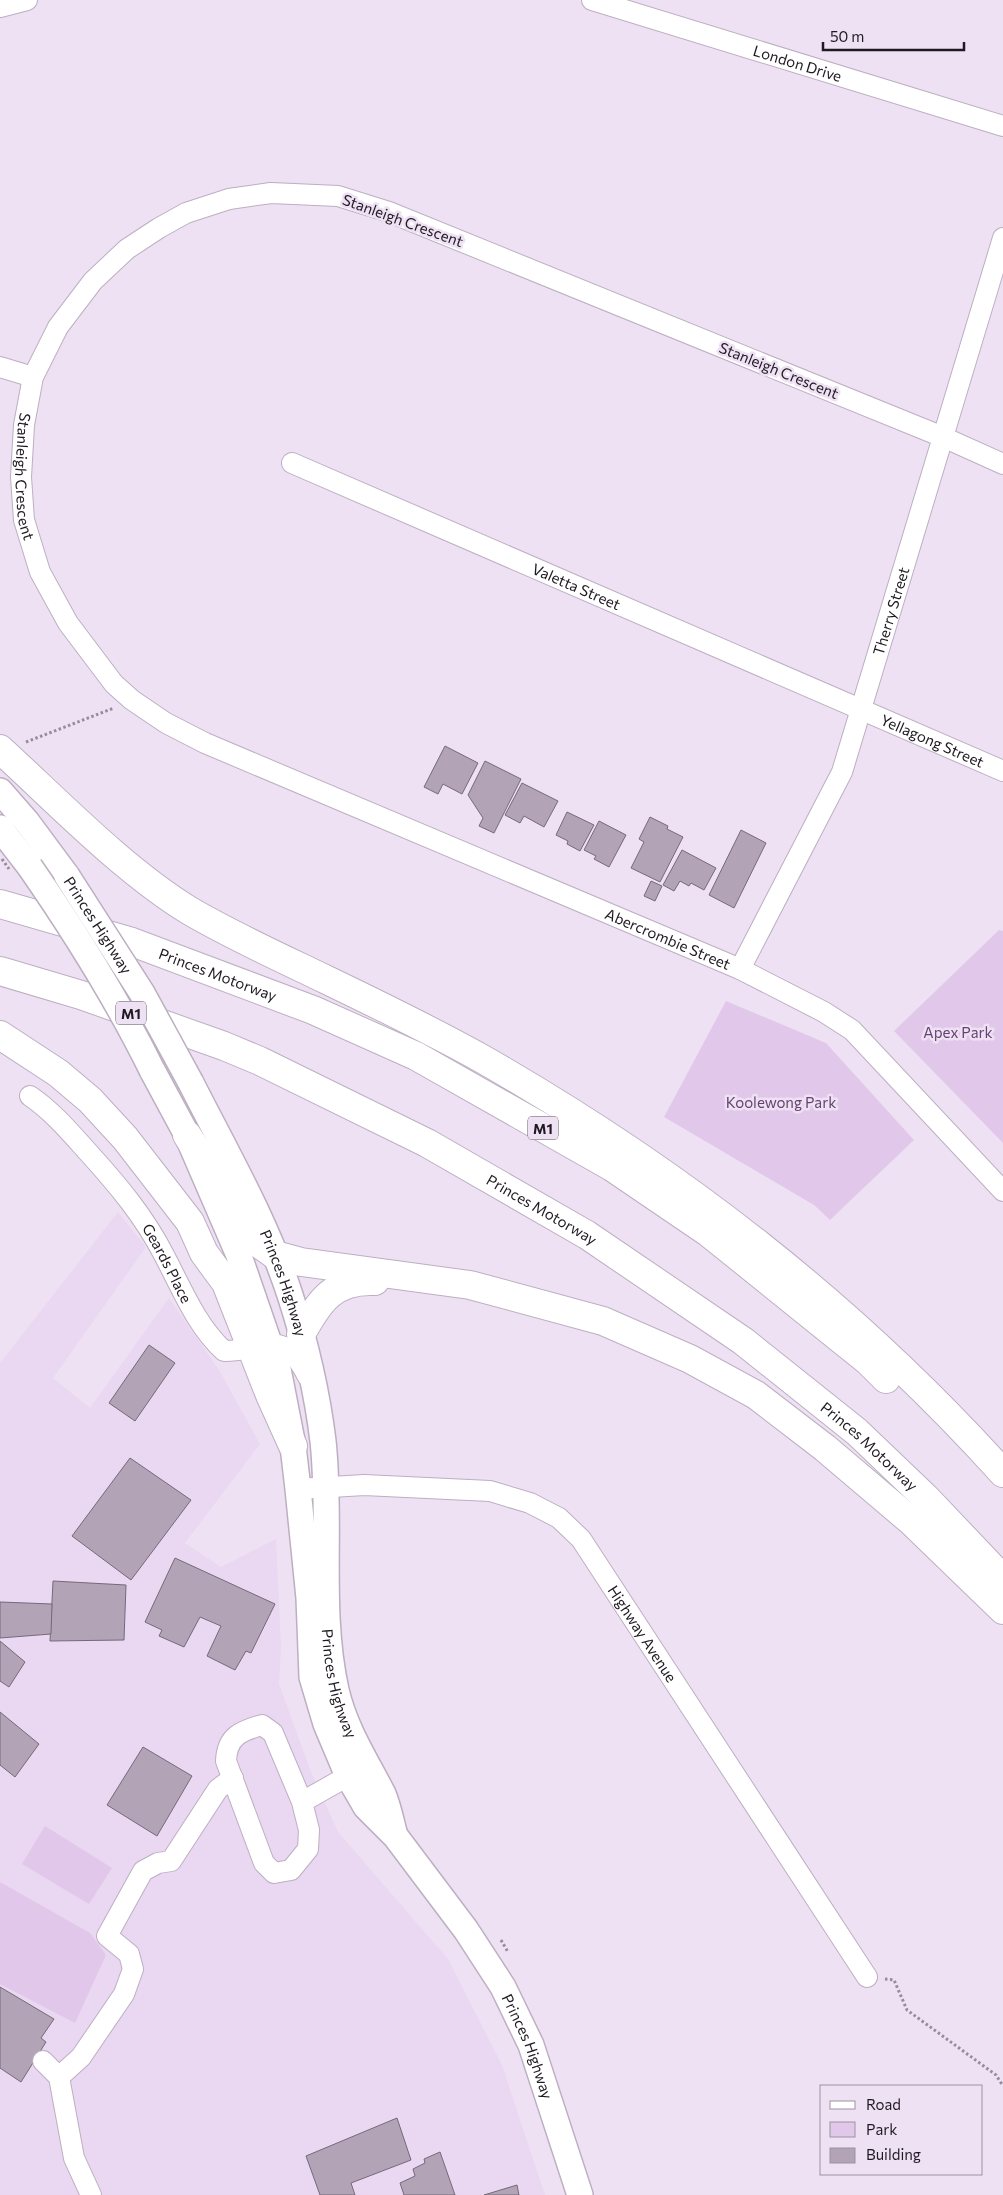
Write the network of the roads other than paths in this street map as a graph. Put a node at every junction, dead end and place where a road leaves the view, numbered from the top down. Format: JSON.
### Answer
{"nodes":[{"id":1,"x":28,"y":0,"type":"edge"},
{"id":2,"x":592,"y":0,"type":"edge"},
{"id":3,"x":0,"y":7,"type":"edge"},
{"id":4,"x":1003,"y":126,"type":"edge"},
{"id":5,"x":1003,"y":238,"type":"edge"},
{"id":6,"x":0,"y":367,"type":"edge"},
{"id":7,"x":34,"y":377,"type":"junction"},
{"id":8,"x":943,"y":436,"type":"junction"},
{"id":9,"x":292,"y":463,"type":"dead end"},
{"id":10,"x":1003,"y":464,"type":"edge"},
{"id":11,"x":860,"y":710,"type":"junction"},
{"id":12,"x":12,"y":745,"type":"edge"},
{"id":13,"x":1003,"y":771,"type":"edge"},
{"id":14,"x":275,"y":772,"type":"joint"},
{"id":15,"x":0,"y":791,"type":"edge"},
{"id":16,"x":0,"y":828,"type":"edge"},
{"id":17,"x":0,"y":904,"type":"edge"},
{"id":18,"x":740,"y":969,"type":"junction"},
{"id":19,"x":0,"y":971,"type":"edge"},
{"id":20,"x":0,"y":1035,"type":"edge"},
{"id":21,"x":30,"y":1096,"type":"dead end"},
{"id":22,"x":187,"y":1135,"type":"junction"},
{"id":23,"x":1003,"y":1191,"type":"edge"},
{"id":24,"x":275,"y":1255,"type":"junction"},
{"id":25,"x":538,"y":1303,"type":"junction"},
{"id":26,"x":301,"y":1334,"type":"junction"},
{"id":27,"x":261,"y":1346,"type":"junction"},
{"id":28,"x":313,"y":1388,"type":"junction"},
{"id":29,"x":293,"y":1446,"type":"joint"},
{"id":30,"x":1003,"y":1473,"type":"edge"},
{"id":31,"x":326,"y":1486,"type":"junction"},
{"id":32,"x":298,"y":1489,"type":"junction"},
{"id":33,"x":1003,"y":1492,"type":"edge"},
{"id":34,"x":1003,"y":1579,"type":"edge"},
{"id":35,"x":1003,"y":1610,"type":"edge"},
{"id":36,"x":348,"y":1776,"type":"junction"},
{"id":37,"x":233,"y":1778,"type":"junction"},
{"id":38,"x":302,"y":1802,"type":"junction"},
{"id":39,"x":396,"y":1837,"type":"junction"},
{"id":40,"x":866,"y":1977,"type":"dead end"},
{"id":41,"x":43,"y":2061,"type":"dead end"},
{"id":42,"x":59,"y":2077,"type":"junction"},
{"id":43,"x":91,"y":2195,"type":"edge"},
{"id":44,"x":580,"y":2195,"type":"edge"}],
"edges":[{"from":1,"to":3,"type":"street"},
{"from":2,"to":4,"type":"street","name":"London Drive"},
{"from":5,"to":8,"type":"street","name":"Therry Street"},
{"from":6,"to":7,"type":"street"},
{"from":7,"to":8,"type":"street","name":"Stanleigh Crescent"},
{"from":7,"to":14,"type":"street","name":"Stanleigh Crescent"},
{"from":8,"to":10,"type":"street","name":"Stanleigh Crescent"},
{"from":8,"to":11,"type":"street","name":"Therry Street"},
{"from":9,"to":11,"type":"street","name":"Valetta Street"},
{"from":11,"to":13,"type":"street","name":"Yellagong Street"},
{"from":11,"to":18,"type":"street","name":"Therry Street"},
{"from":12,"to":30,"type":"highway"},
{"from":14,"to":18,"type":"street","name":"Abercrombie Street"},
{"from":15,"to":24,"type":"main road","name":"Princes Highway","bridge":true},
{"from":16,"to":22,"type":"main road","name":"Princes Highway","bridge":true},
{"from":17,"to":33,"type":"highway","name":"Princes Motorway","number":"M1"},
{"from":18,"to":23,"type":"street","name":"Abercrombie Street"},
{"from":19,"to":34,"type":"highway","name":"Princes Motorway","number":"M1"},
{"from":20,"to":27,"type":"highway"},
{"from":21,"to":27,"type":"street","name":"Geards Place"},
{"from":22,"to":24,"type":"highway"},
{"from":22,"to":27,"type":"main road","name":"Princes Highway"},
{"from":24,"to":25,"type":"highway"},
{"from":24,"to":26,"type":"main road","name":"Princes Highway"},
{"from":25,"to":26,"type":"highway"},
{"from":25,"to":35,"type":"highway"},
{"from":26,"to":28,"type":"main road","name":"Princes Highway"},
{"from":27,"to":28,"type":"street","name":"Geards Place"},
{"from":27,"to":29,"type":"highway"},
{"from":28,"to":31,"type":"main road","name":"Princes Highway"},
{"from":29,"to":32,"type":"main road","name":"Princes Highway"},
{"from":31,"to":32,"type":"street","name":"Highway Avenue"},
{"from":31,"to":39,"type":"main road","name":"Princes Highway"},
{"from":31,"to":40,"type":"street","name":"Highway Avenue"},
{"from":32,"to":36,"type":"main road","name":"Princes Highway"},
{"from":36,"to":38,"type":"street"},
{"from":36,"to":39,"type":"main road","name":"Princes Highway"},
{"from":37,"to":38,"type":"street"},
{"from":37,"to":38,"type":"street"},
{"from":37,"to":42,"type":"street"},
{"from":39,"to":44,"type":"main road","name":"Princes Highway"},
{"from":41,"to":42,"type":"street"},
{"from":42,"to":43,"type":"street"}]}
